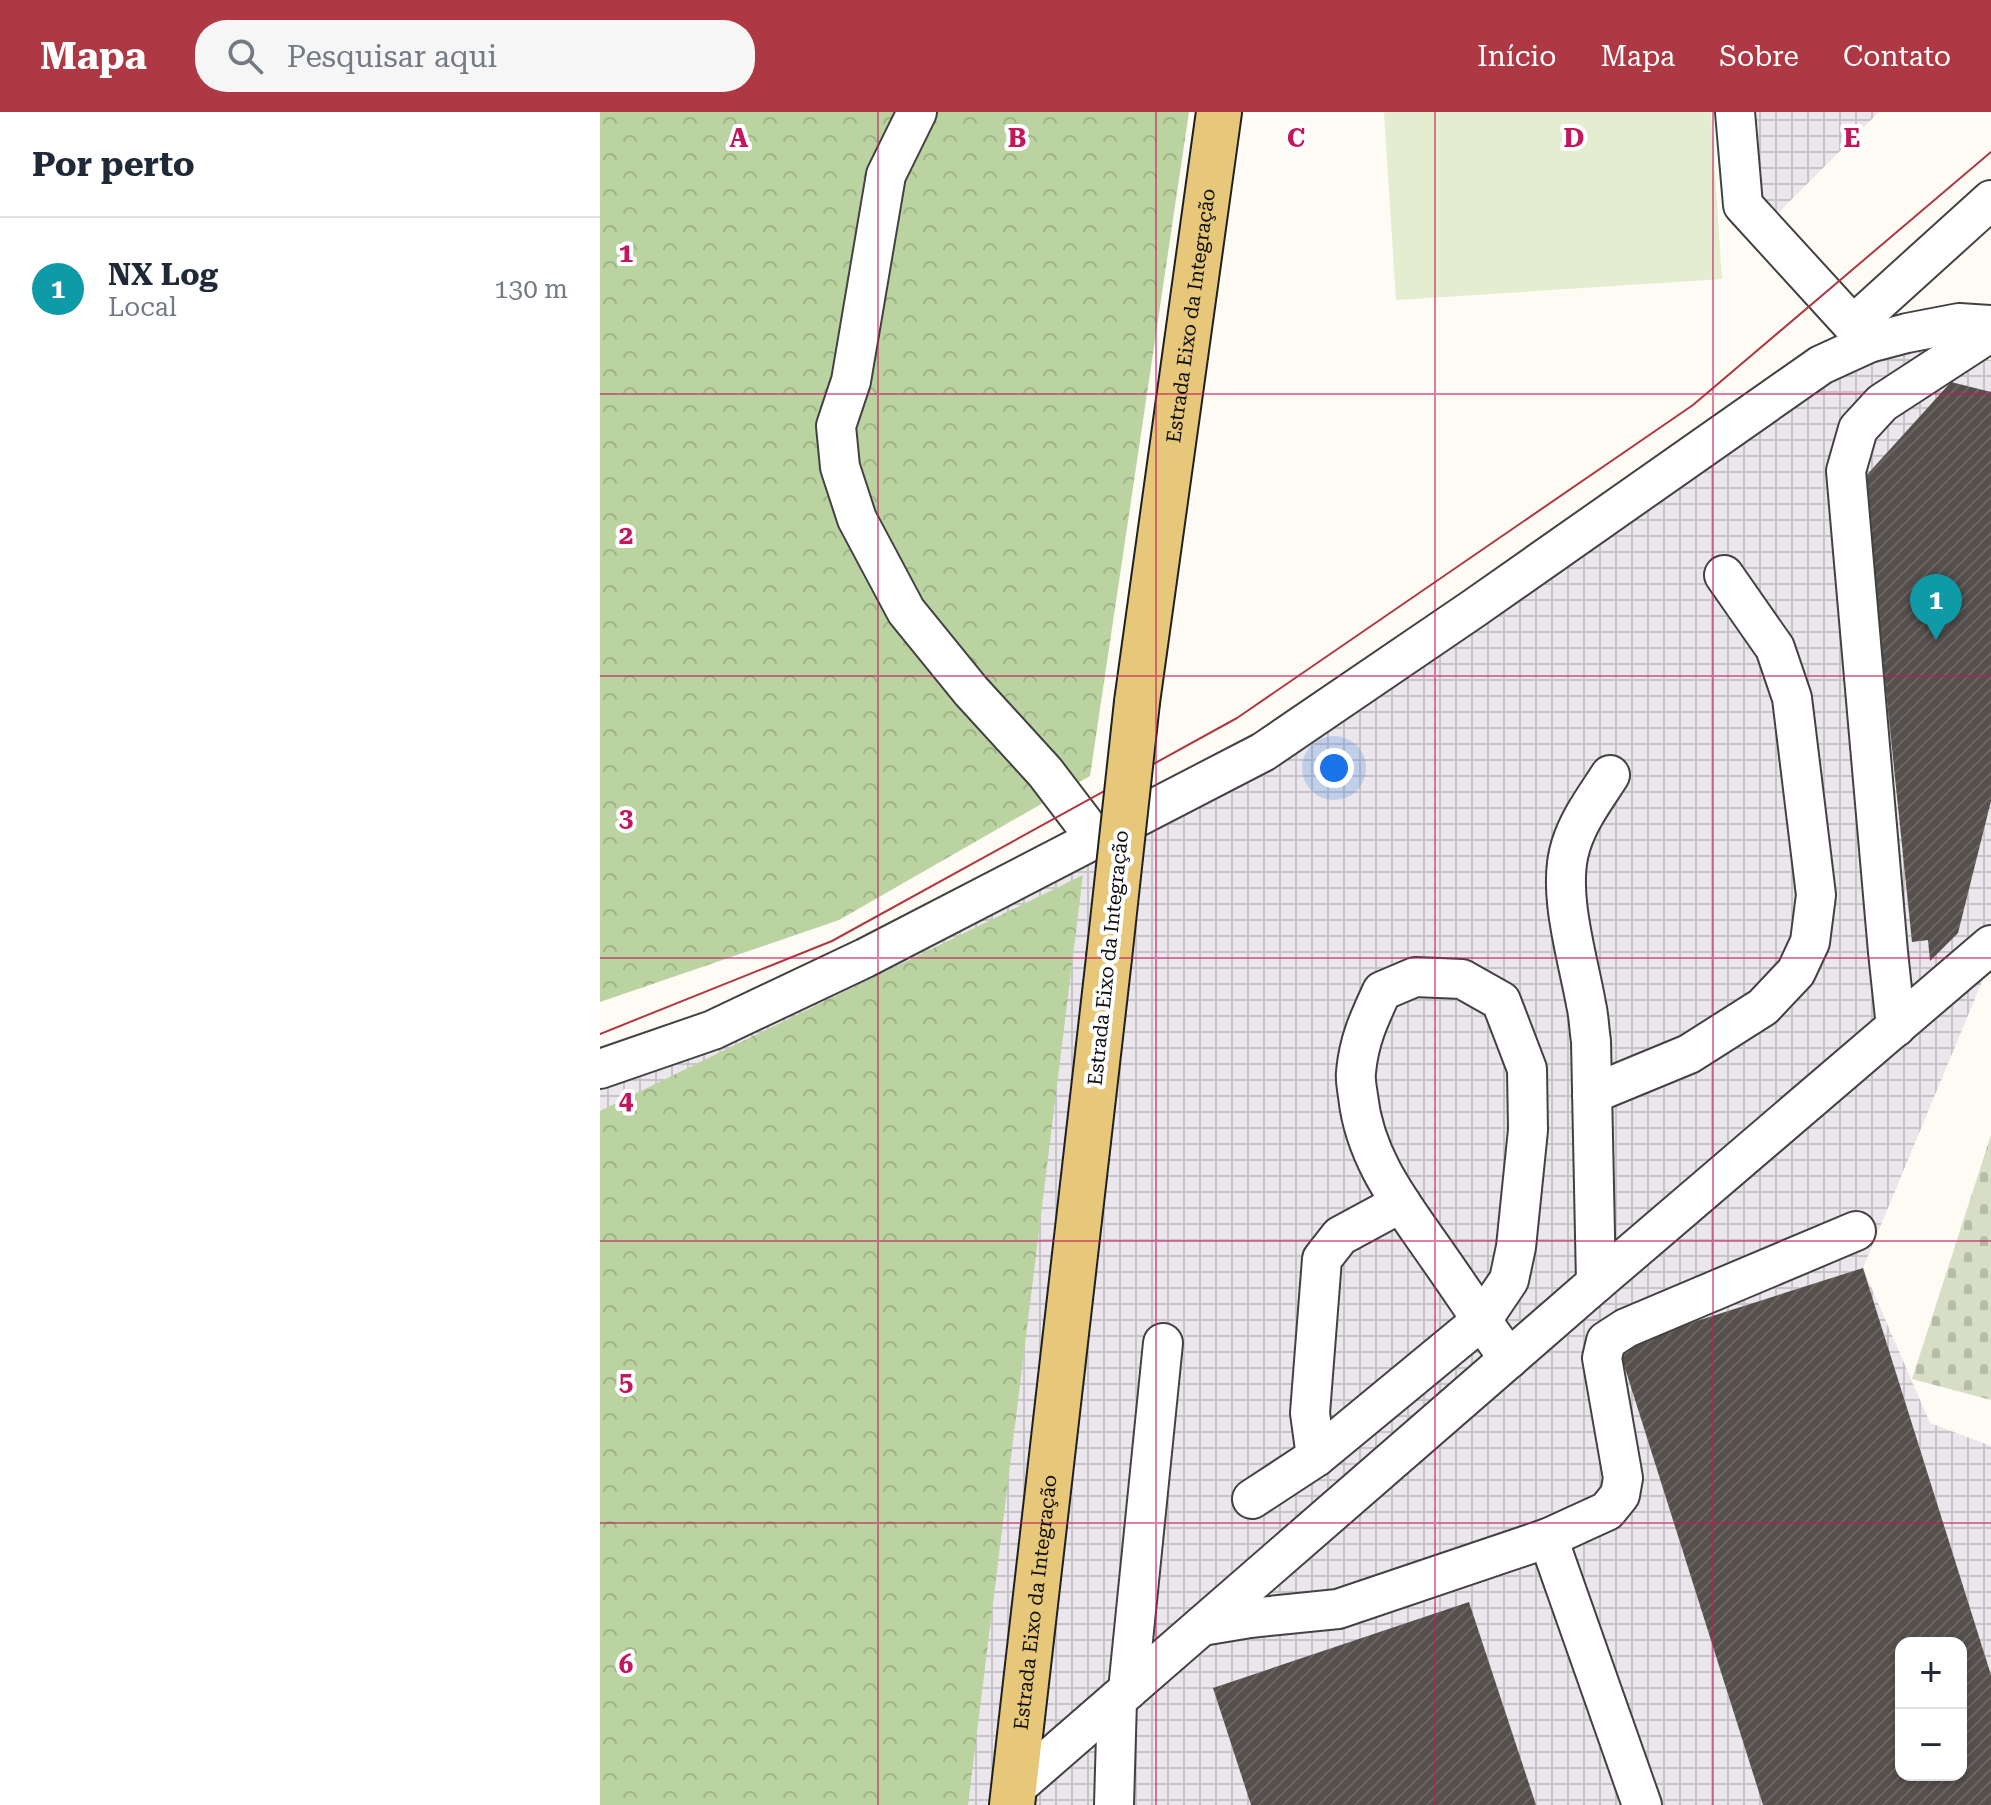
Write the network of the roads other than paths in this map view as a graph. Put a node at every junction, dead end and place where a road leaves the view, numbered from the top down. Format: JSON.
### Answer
{"nodes":[{"id":1,"x":917,"y":112,"type":"edge"},
{"id":2,"x":1219,"y":112,"type":"edge"},
{"id":3,"x":1735,"y":112,"type":"edge"},
{"id":4,"x":1991,"y":200,"type":"edge"},
{"id":5,"x":1991,"y":325,"type":"edge"},
{"id":6,"x":1991,"y":332,"type":"edge"},
{"id":7,"x":1861,"y":334,"type":"junction"},
{"id":8,"x":1724,"y":575,"type":"dead end"},
{"id":9,"x":1610,"y":775,"type":"dead end"},
{"id":10,"x":1096,"y":839,"type":"junction"},
{"id":11,"x":1991,"y":945,"type":"edge"},
{"id":12,"x":1896,"y":1027,"type":"junction"},
{"id":13,"x":600,"y":1069,"type":"edge"},
{"id":14,"x":1592,"y":1094,"type":"junction"},
{"id":15,"x":1401,"y":1203,"type":"junction"},
{"id":16,"x":1856,"y":1231,"type":"dead end"},
{"id":17,"x":1596,"y":1283,"type":"junction"},
{"id":18,"x":1482,"y":1320,"type":"junction"},
{"id":19,"x":1163,"y":1343,"type":"dead end"},
{"id":20,"x":1509,"y":1359,"type":"junction"},
{"id":21,"x":1316,"y":1457,"type":"junction"},
{"id":22,"x":1252,"y":1499,"type":"dead end"},
{"id":23,"x":1548,"y":1538,"type":"junction"},
{"id":24,"x":1202,"y":1626,"type":"junction"},
{"id":25,"x":1122,"y":1695,"type":"junction"},
{"id":26,"x":1012,"y":1798,"type":"edge"},
{"id":27,"x":1114,"y":1805,"type":"edge"},
{"id":28,"x":1642,"y":1805,"type":"edge"}],
"edges":[{"from":1,"to":10,"type":"lane"},
{"from":2,"to":26,"type":"main road","name":"Estrada Eixo da Integração","bridge":true},
{"from":3,"to":7,"type":"lane"},
{"from":4,"to":7,"type":"lane"},
{"from":5,"to":7,"type":"lane"},
{"from":6,"to":12,"type":"lane"},
{"from":7,"to":10,"type":"lane"},
{"from":8,"to":14,"type":"lane"},
{"from":9,"to":14,"type":"lane"},
{"from":10,"to":13,"type":"lane"},
{"from":11,"to":12,"type":"lane"},
{"from":12,"to":17,"type":"lane"},
{"from":14,"to":17,"type":"lane"},
{"from":15,"to":18,"type":"lane"},
{"from":15,"to":18,"type":"lane"},
{"from":15,"to":21,"type":"lane"},
{"from":16,"to":23,"type":"lane"},
{"from":17,"to":20,"type":"lane"},
{"from":18,"to":20,"type":"lane"},
{"from":18,"to":21,"type":"lane"},
{"from":19,"to":25,"type":"lane"},
{"from":20,"to":24,"type":"lane"},
{"from":21,"to":22,"type":"lane"},
{"from":23,"to":24,"type":"lane"},
{"from":23,"to":28,"type":"lane"},
{"from":24,"to":25,"type":"lane"},
{"from":25,"to":26,"type":"lane"},
{"from":25,"to":27,"type":"lane"}]}
